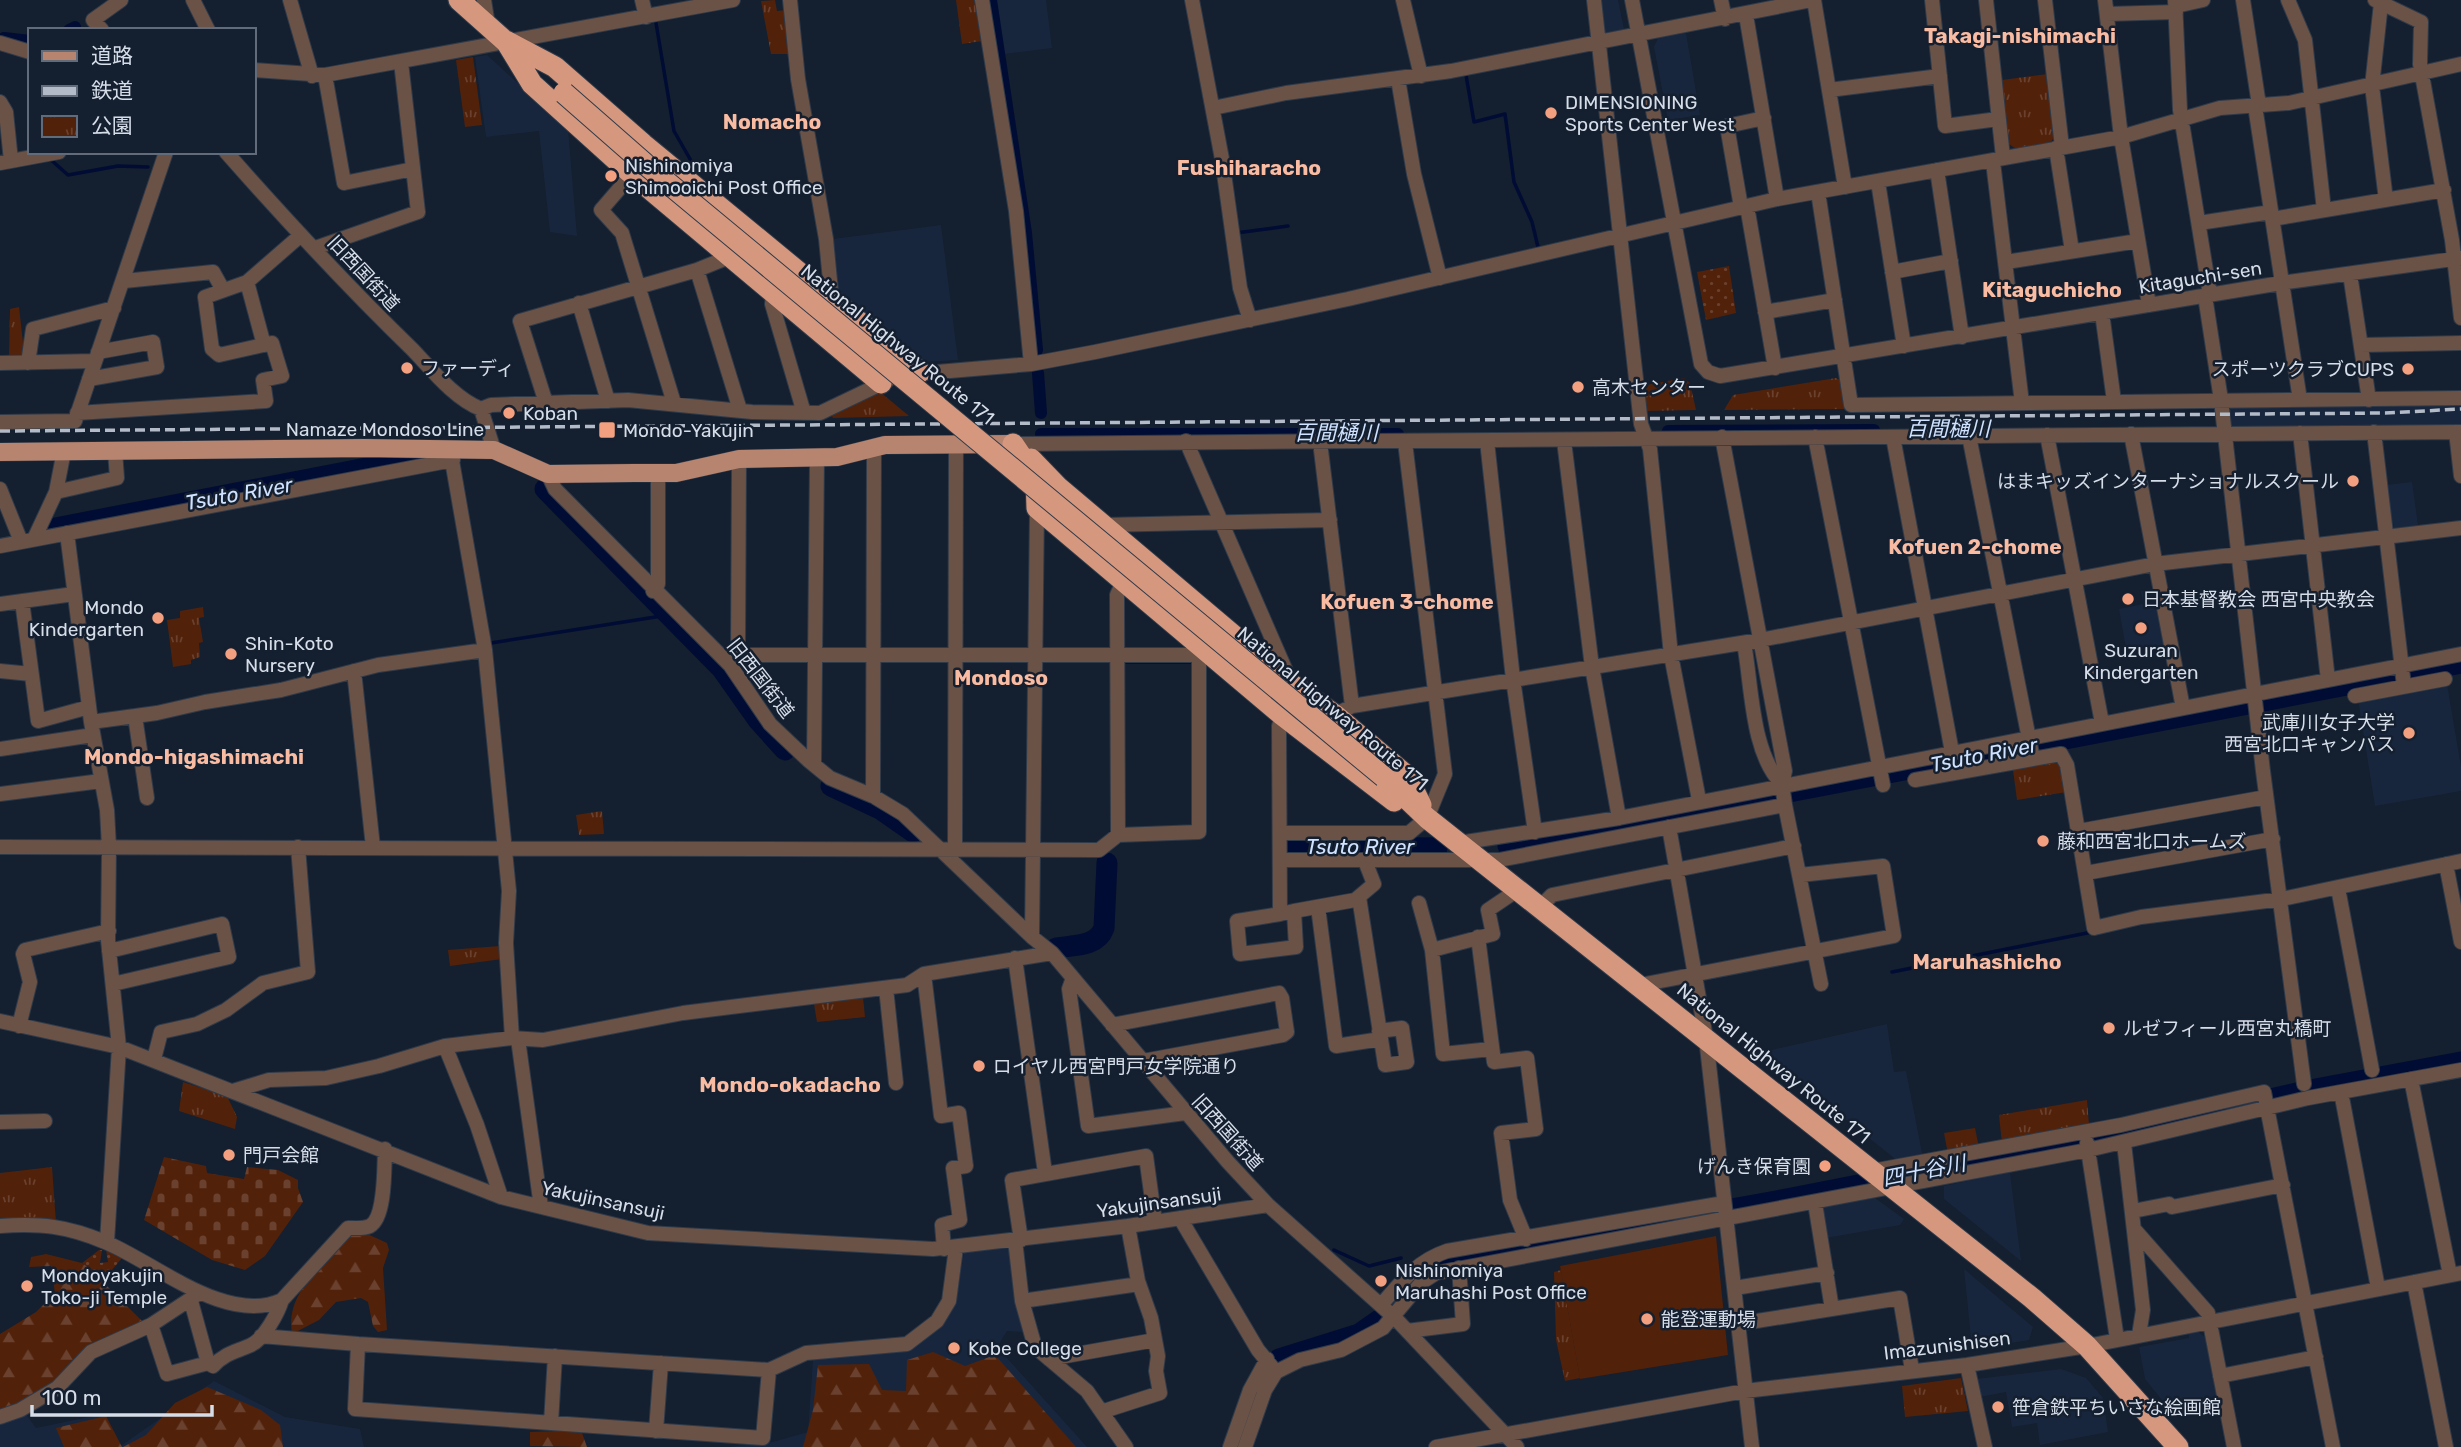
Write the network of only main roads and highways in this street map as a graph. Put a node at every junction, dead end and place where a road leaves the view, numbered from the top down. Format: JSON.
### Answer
{"nodes":[{"id":1,"x":459,"y":0,"type":"edge"},
{"id":2,"x":506,"y":41,"type":"junction"},
{"id":3,"x":920,"y":372,"type":"road end"},
{"id":4,"x":881,"y":383,"type":"road end"},
{"id":5,"x":1013,"y":444,"type":"joint"},
{"id":6,"x":0,"y":452,"type":"edge"},
{"id":7,"x":1044,"y":495,"type":"junction"},
{"id":8,"x":1427,"y":818,"type":"junction"},
{"id":9,"x":2167,"y":1443,"type":"edge"}],
"edges":[{"from":1,"to":2,"type":"highway","name":"National Highway Route 171"},
{"from":2,"to":3,"type":"highway"},
{"from":2,"to":4,"type":"highway"},
{"from":2,"to":8,"type":"highway","name":"National Highway Route 171","bridge":true},
{"from":5,"to":6,"type":"main road","name":"Namaze Mondoso Line"},
{"from":5,"to":7,"type":"highway"},
{"from":7,"to":8,"type":"highway"},
{"from":7,"to":8,"type":"highway"},
{"from":8,"to":9,"type":"highway","name":"National Highway Route 171"}]}
